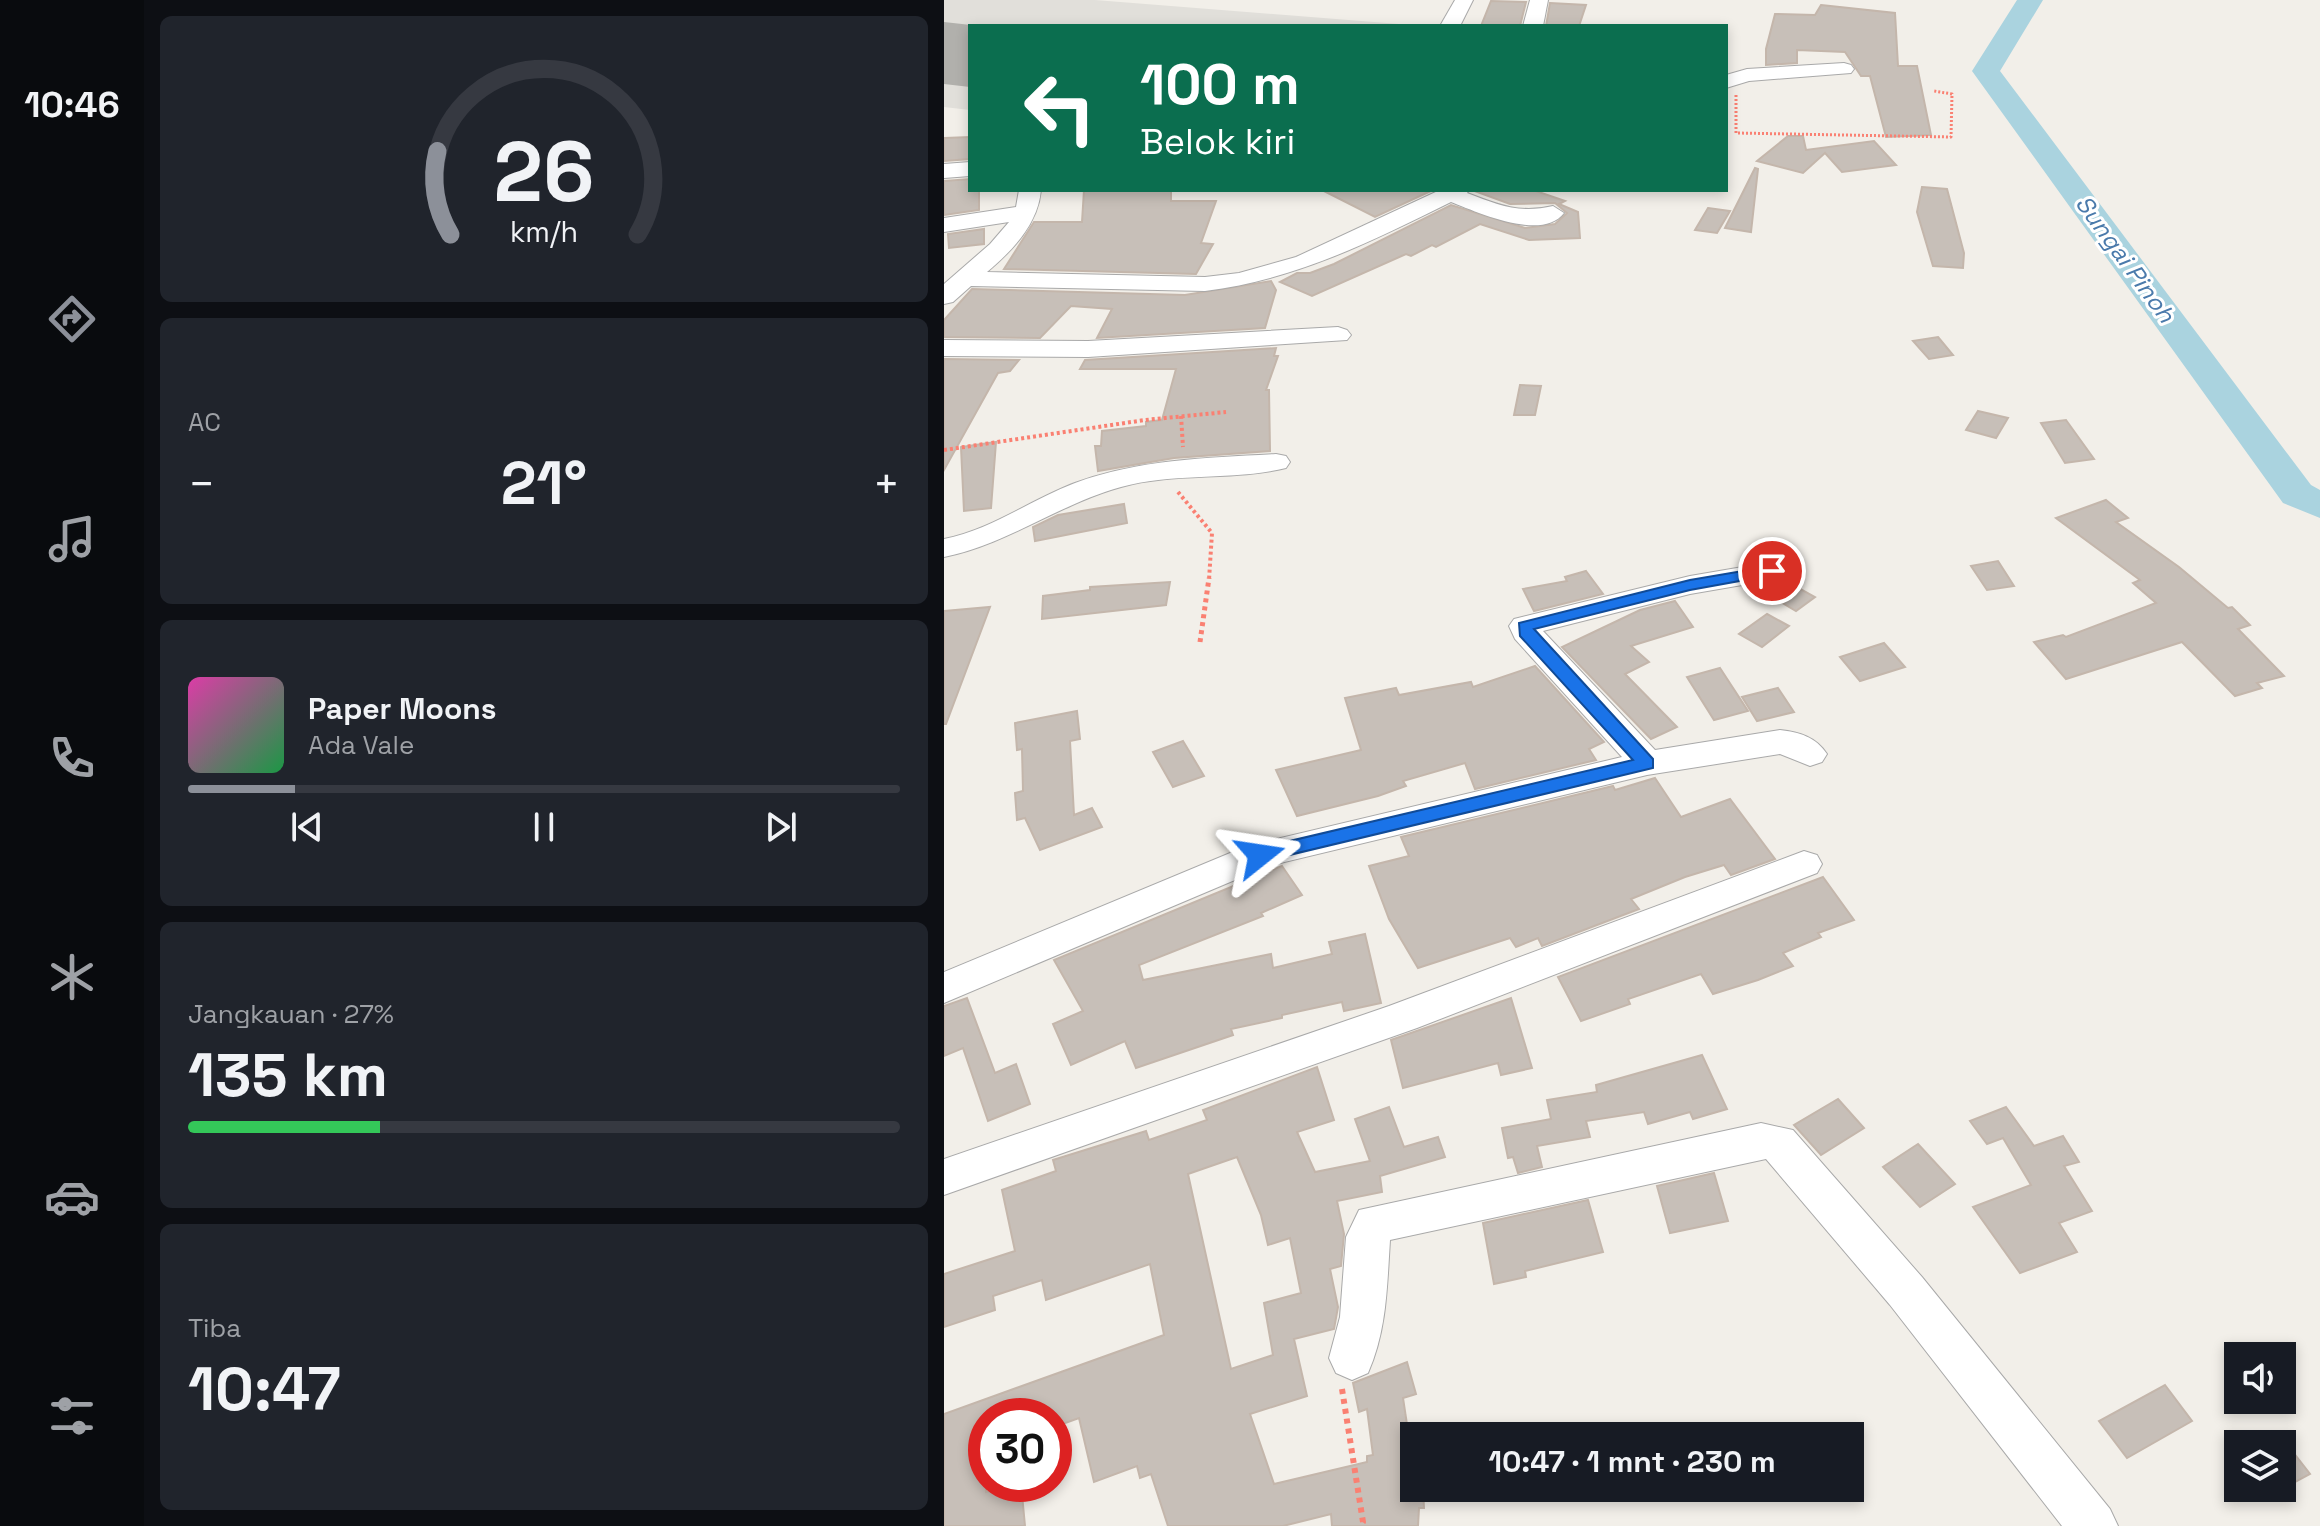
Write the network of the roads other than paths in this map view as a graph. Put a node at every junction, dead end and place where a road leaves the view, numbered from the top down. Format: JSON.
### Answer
{"nodes":[{"id":1,"x":1464,"y":0,"type":"edge"},
{"id":2,"x":1539,"y":0,"type":"edge"},
{"id":3,"x":1451,"y":24,"type":"edge"},
{"id":4,"x":1533,"y":24,"type":"edge"},
{"id":5,"x":1844,"y":69,"type":"dead end"},
{"id":6,"x":1732,"y":74,"type":"edge"},
{"id":7,"x":968,"y":169,"type":"edge"},
{"id":8,"x":944,"y":171,"type":"edge"},
{"id":9,"x":1454,"y":192,"type":"edge"},
{"id":10,"x":1028,"y":201,"type":"edge"},
{"id":11,"x":1553,"y":213,"type":"dead end"},
{"id":12,"x":944,"y":225,"type":"edge"},
{"id":13,"x":963,"y":279,"type":"junction"},
{"id":14,"x":944,"y":297,"type":"edge"},
{"id":15,"x":1338,"y":335,"type":"dead end"},
{"id":16,"x":944,"y":348,"type":"edge"},
{"id":17,"x":1276,"y":462,"type":"dead end"},
{"id":18,"x":944,"y":548,"type":"edge"},
{"id":19,"x":1772,"y":571,"type":"dead end"},
{"id":20,"x":1810,"y":754,"type":"dead end"},
{"id":21,"x":1647,"y":763,"type":"junction"},
{"id":22,"x":1804,"y":864,"type":"dead end"},
{"id":23,"x":944,"y":988,"type":"edge"},
{"id":24,"x":944,"y":1177,"type":"edge"},
{"id":25,"x":1352,"y":1358,"type":"road end"},
{"id":26,"x":2093,"y":1526,"type":"edge"}],
"edges":[{"from":1,"to":3,"type":"street"},
{"from":2,"to":4,"type":"street"},
{"from":5,"to":6,"type":"street"},
{"from":7,"to":8,"type":"street"},
{"from":9,"to":11,"type":"street"},
{"from":9,"to":13,"type":"street"},
{"from":10,"to":12,"type":"street"},
{"from":10,"to":13,"type":"street"},
{"from":13,"to":14,"type":"street"},
{"from":15,"to":16,"type":"street"},
{"from":17,"to":18,"type":"street"},
{"from":19,"to":21,"type":"street"},
{"from":20,"to":21,"type":"street"},
{"from":21,"to":23,"type":"street"},
{"from":22,"to":24,"type":"street"},
{"from":25,"to":26,"type":"street"}]}
